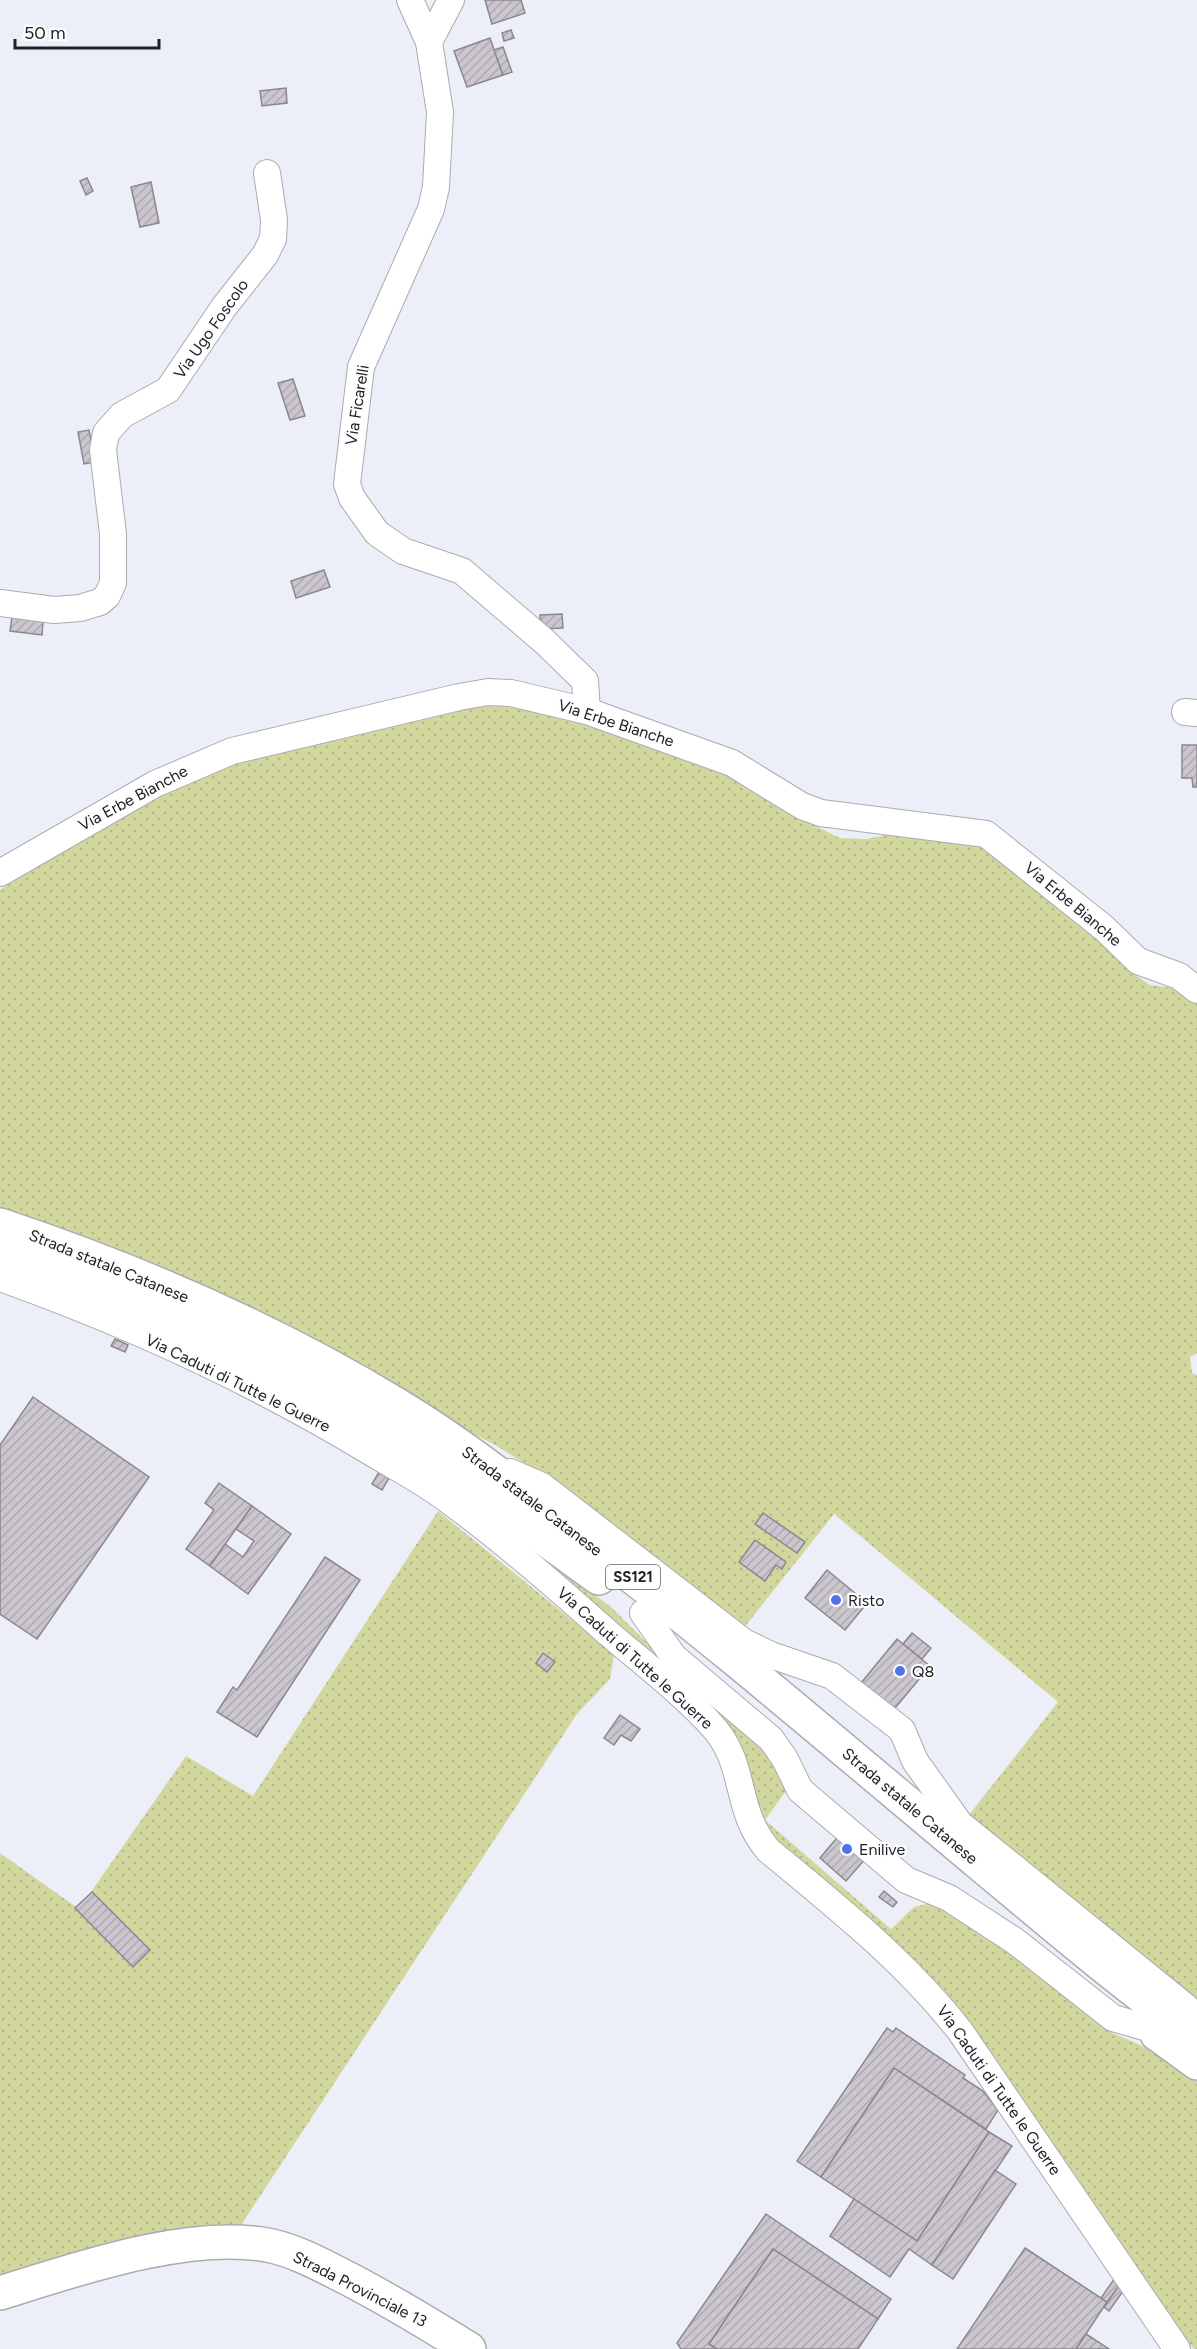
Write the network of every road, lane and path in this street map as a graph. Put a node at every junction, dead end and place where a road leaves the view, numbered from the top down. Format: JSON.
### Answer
{"nodes":[{"id":1,"x":410,"y":0,"type":"edge"},
{"id":2,"x":451,"y":0,"type":"edge"},
{"id":3,"x":429,"y":42,"type":"junction"},
{"id":4,"x":267,"y":173,"type":"dead end"},
{"id":5,"x":0,"y":603,"type":"edge"},
{"id":6,"x":587,"y":711,"type":"junction"},
{"id":7,"x":0,"y":873,"type":"edge"},
{"id":8,"x":1197,"y":990,"type":"edge"},
{"id":9,"x":0,"y":1225,"type":"edge"},
{"id":10,"x":0,"y":1252,"type":"edge"},
{"id":11,"x":0,"y":1278,"type":"edge"},
{"id":12,"x":476,"y":1457,"type":"junction"},
{"id":13,"x":1197,"y":2026,"type":"edge"},
{"id":14,"x":1197,"y":2037,"type":"edge"},
{"id":15,"x":1197,"y":2063,"type":"edge"},
{"id":16,"x":0,"y":2293,"type":"edge"},
{"id":17,"x":469,"y":2349,"type":"edge"},
{"id":18,"x":1177,"y":2349,"type":"edge"}],
"edges":[{"from":1,"to":3,"type":"street","name":"Via Ficarelli"},
{"from":2,"to":3,"type":"street"},
{"from":3,"to":6,"type":"street","name":"Via Ficarelli"},
{"from":4,"to":5,"type":"street","name":"Via Ugo Foscolo"},
{"from":6,"to":7,"type":"street","name":"Via Erbe Bianche"},
{"from":6,"to":8,"type":"street","name":"Via Erbe Bianche"},
{"from":9,"to":12,"type":"main road","name":"Strada statale Catanese","number":"SS121"},
{"from":10,"to":15,"type":"main road","name":"Strada statale Catanese","number":"SS121"},
{"from":11,"to":18,"type":"street","name":"Via Caduti di Tutte le Guerre"},
{"from":12,"to":13,"type":"street"},
{"from":12,"to":14,"type":"main road","name":"Strada statale Catanese","number":"SS121"},
{"from":16,"to":17,"type":"main road","name":"Strada Provinciale 13"}]}
